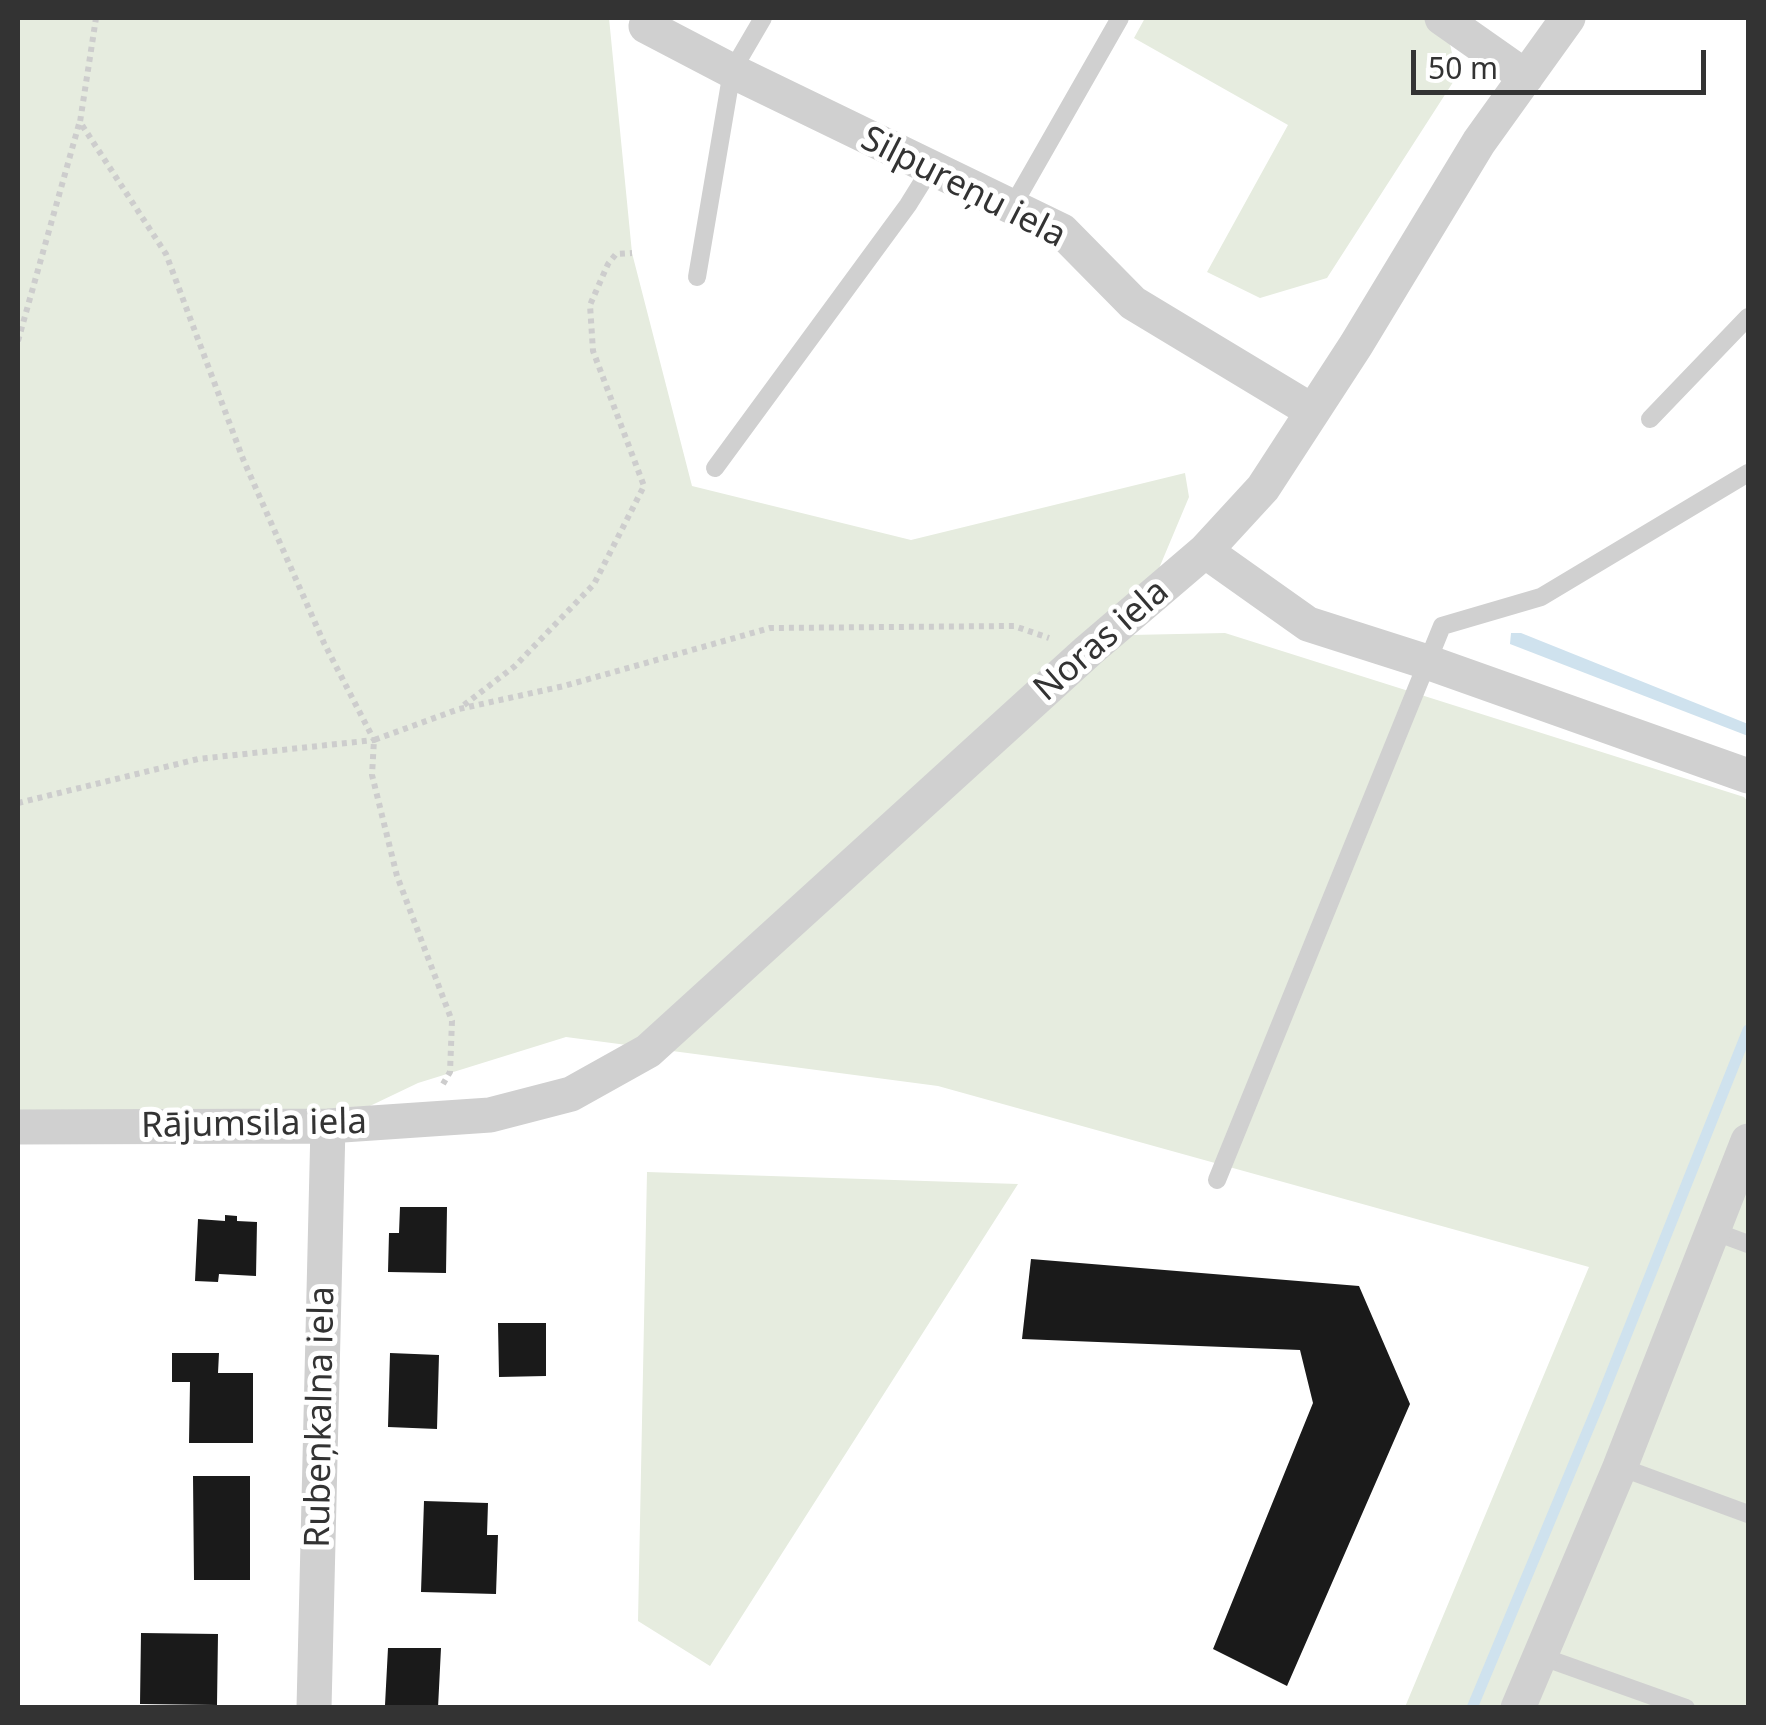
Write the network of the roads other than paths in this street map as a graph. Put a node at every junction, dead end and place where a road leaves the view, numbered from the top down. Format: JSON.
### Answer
{"nodes":[{"id":1,"x":763,"y":18,"type":"edge"},
{"id":2,"x":1120,"y":18,"type":"edge"},
{"id":3,"x":1442,"y":18,"type":"edge"},
{"id":4,"x":1568,"y":18,"type":"edge"},
{"id":5,"x":646,"y":26,"type":"dead end"},
{"id":6,"x":732,"y":72,"type":"junction"},
{"id":7,"x":1526,"y":77,"type":"junction"},
{"id":8,"x":930,"y":168,"type":"junction"},
{"id":9,"x":1012,"y":207,"type":"junction"},
{"id":10,"x":697,"y":277,"type":"dead end"},
{"id":11,"x":1748,"y":317,"type":"edge"},
{"id":12,"x":1312,"y":411,"type":"junction"},
{"id":13,"x":1650,"y":419,"type":"dead end"},
{"id":14,"x":715,"y":468,"type":"dead end"},
{"id":15,"x":1748,"y":472,"type":"edge"},
{"id":16,"x":1205,"y":551,"type":"junction"},
{"id":17,"x":1428,"y":662,"type":"junction"},
{"id":18,"x":1748,"y":776,"type":"edge"},
{"id":19,"x":490,"y":1115,"type":"joint"},
{"id":20,"x":328,"y":1126,"type":"junction"},
{"id":21,"x":18,"y":1128,"type":"edge"},
{"id":22,"x":1748,"y":1141,"type":"edge"},
{"id":23,"x":1218,"y":1180,"type":"dead end"},
{"id":24,"x":1713,"y":1230,"type":"junction"},
{"id":25,"x":1748,"y":1244,"type":"edge"},
{"id":26,"x":1620,"y":1468,"type":"junction"},
{"id":27,"x":1748,"y":1514,"type":"edge"},
{"id":28,"x":1540,"y":1656,"type":"junction"},
{"id":29,"x":314,"y":1708,"type":"edge"},
{"id":30,"x":1518,"y":1708,"type":"edge"},
{"id":31,"x":1686,"y":1708,"type":"edge"}],
"edges":[{"from":1,"to":6,"type":"lane"},
{"from":2,"to":9,"type":"lane"},
{"from":3,"to":7,"type":"street"},
{"from":4,"to":7,"type":"street","name":"Noras iela"},
{"from":5,"to":6,"type":"street","name":"Silpureņu iela"},
{"from":6,"to":8,"type":"street","name":"Silpureņu iela"},
{"from":6,"to":10,"type":"lane"},
{"from":7,"to":12,"type":"street","name":"Noras iela"},
{"from":8,"to":9,"type":"street","name":"Silpureņu iela"},
{"from":8,"to":14,"type":"lane"},
{"from":9,"to":12,"type":"street","name":"Silpureņu iela"},
{"from":11,"to":13,"type":"lane"},
{"from":12,"to":16,"type":"street","name":"Noras iela"},
{"from":15,"to":17,"type":"lane"},
{"from":16,"to":17,"type":"street"},
{"from":16,"to":19,"type":"street","name":"Noras iela"},
{"from":17,"to":18,"type":"street"},
{"from":17,"to":23,"type":"lane"},
{"from":19,"to":20,"type":"street","name":"Rājumsila iela"},
{"from":20,"to":21,"type":"street","name":"Rājumsila iela"},
{"from":20,"to":29,"type":"street","name":"Rubeņkalna iela"},
{"from":22,"to":24,"type":"street"},
{"from":24,"to":25,"type":"lane"},
{"from":24,"to":26,"type":"street"},
{"from":26,"to":27,"type":"lane"},
{"from":26,"to":28,"type":"street"},
{"from":28,"to":30,"type":"street"},
{"from":28,"to":31,"type":"lane"}]}
